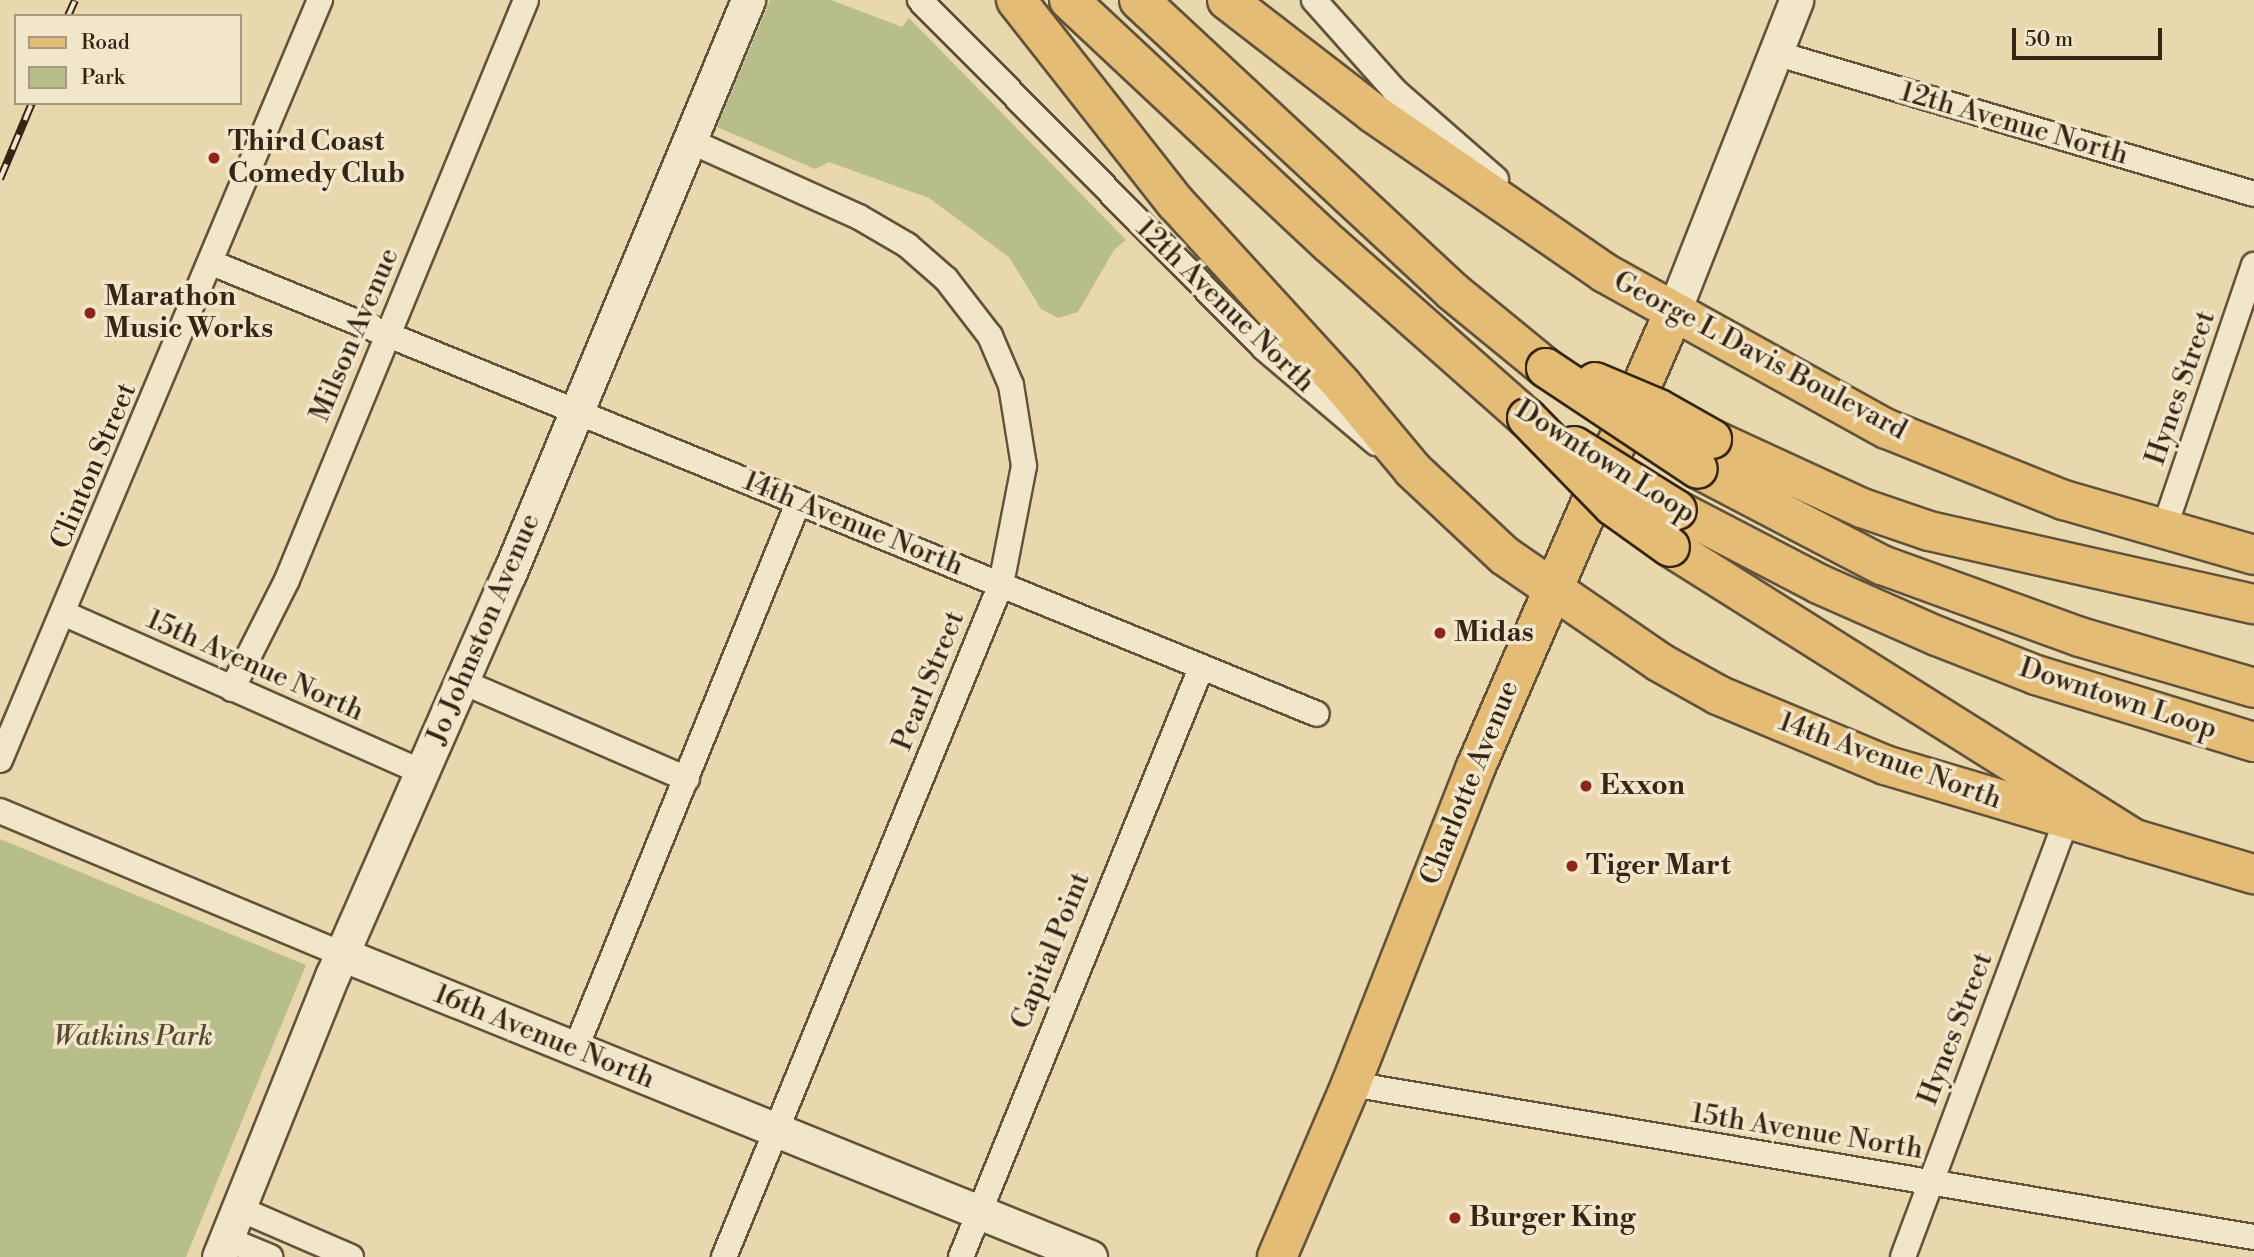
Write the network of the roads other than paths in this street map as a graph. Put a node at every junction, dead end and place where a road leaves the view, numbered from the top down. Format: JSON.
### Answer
{"nodes":[{"id":1,"x":320,"y":0,"type":"edge"},
{"id":2,"x":526,"y":0,"type":"edge"},
{"id":3,"x":748,"y":0,"type":"edge"},
{"id":4,"x":920,"y":0,"type":"edge"},
{"id":5,"x":1016,"y":0,"type":"edge"},
{"id":6,"x":1069,"y":0,"type":"edge"},
{"id":7,"x":1139,"y":0,"type":"edge"},
{"id":8,"x":1227,"y":0,"type":"edge"},
{"id":9,"x":1314,"y":0,"type":"edge"},
{"id":10,"x":1796,"y":0,"type":"edge"},
{"id":11,"x":1775,"y":54,"type":"junction"},
{"id":12,"x":690,"y":141,"type":"junction"},
{"id":13,"x":2254,"y":194,"type":"edge"},
{"id":14,"x":212,"y":263,"type":"junction"},
{"id":15,"x":2254,"y":265,"type":"edge"},
{"id":16,"x":1605,"y":273,"type":"junction"},
{"id":17,"x":1673,"y":313,"type":"junction"},
{"id":18,"x":389,"y":335,"type":"junction"},
{"id":19,"x":574,"y":411,"type":"junction"},
{"id":20,"x":1527,"y":418,"type":"junction"},
{"id":21,"x":1705,"y":454,"type":"junction"},
{"id":22,"x":1413,"y":470,"type":"junction"},
{"id":23,"x":798,"y":503,"type":"junction"},
{"id":24,"x":2164,"y":529,"type":"junction"},
{"id":25,"x":2254,"y":555,"type":"edge"},
{"id":26,"x":1001,"y":583,"type":"junction"},
{"id":27,"x":1552,"y":588,"type":"junction"},
{"id":28,"x":2254,"y":604,"type":"edge"},
{"id":29,"x":63,"y":613,"type":"junction"},
{"id":30,"x":1201,"y":668,"type":"junction"},
{"id":31,"x":463,"y":681,"type":"junction"},
{"id":32,"x":2254,"y":688,"type":"edge"},
{"id":33,"x":232,"y":689,"type":"junction"},
{"id":34,"x":1317,"y":713,"type":"dead end"},
{"id":35,"x":2211,"y":730,"type":"junction"},
{"id":36,"x":2254,"y":742,"type":"edge"},
{"id":37,"x":2254,"y":754,"type":"edge"},
{"id":38,"x":0,"y":760,"type":"edge"},
{"id":39,"x":422,"y":772,"type":"junction"},
{"id":40,"x":687,"y":779,"type":"junction"},
{"id":41,"x":0,"y":811,"type":"edge"},
{"id":42,"x":2066,"y":822,"type":"junction"},
{"id":43,"x":2134,"y":839,"type":"junction"},
{"id":44,"x":2254,"y":874,"type":"edge"},
{"id":45,"x":344,"y":955,"type":"junction"},
{"id":46,"x":575,"y":1050,"type":"junction"},
{"id":47,"x":1352,"y":1084,"type":"junction"},
{"id":48,"x":776,"y":1132,"type":"junction"},
{"id":49,"x":1929,"y":1182,"type":"junction"},
{"id":50,"x":240,"y":1209,"type":"junction"},
{"id":51,"x":978,"y":1215,"type":"junction"},
{"id":52,"x":2254,"y":1237,"type":"edge"},
{"id":53,"x":223,"y":1248,"type":"edge"},
{"id":54,"x":270,"y":1257,"type":"edge"},
{"id":55,"x":351,"y":1257,"type":"edge"},
{"id":56,"x":724,"y":1257,"type":"edge"},
{"id":57,"x":961,"y":1257,"type":"edge"},
{"id":58,"x":1090,"y":1257,"type":"edge"},
{"id":59,"x":1276,"y":1257,"type":"edge"},
{"id":60,"x":1903,"y":1257,"type":"edge"}],
"edges":[{"from":1,"to":14,"type":"street","name":"Clinton Street"},
{"from":2,"to":18,"type":"street","name":"Milson Avenue"},
{"from":3,"to":12,"type":"street","name":"Jo Johnston Avenue"},
{"from":4,"to":22,"type":"street","name":"12th Avenue North"},
{"from":5,"to":22,"type":"main road"},
{"from":6,"to":20,"type":"main road","name":"Downtown Loop"},
{"from":7,"to":21,"type":"main road","name":"Downtown Loop","bridge":true},
{"from":8,"to":16,"type":"main road"},
{"from":9,"to":16,"type":"street","name":"George L Davis Boulevard"},
{"from":10,"to":11,"type":"street"},
{"from":11,"to":13,"type":"street","name":"12th Avenue North"},
{"from":11,"to":17,"type":"street"},
{"from":12,"to":19,"type":"street","name":"Jo Johnston Avenue"},
{"from":12,"to":26,"type":"street","name":"Pearl Street"},
{"from":14,"to":18,"type":"street","name":"14th Avenue North"},
{"from":14,"to":29,"type":"street","name":"Clinton Street"},
{"from":15,"to":24,"type":"street","name":"Hynes Street"},
{"from":16,"to":17,"type":"main road","name":"George L Davis Boulevard"},
{"from":17,"to":24,"type":"main road","name":"George L Davis Boulevard"},
{"from":17,"to":27,"type":"main road","name":"Charlotte Avenue"},
{"from":18,"to":19,"type":"street","name":"14th Avenue North"},
{"from":18,"to":33,"type":"street","name":"Milson Avenue"},
{"from":19,"to":23,"type":"street","name":"14th Avenue North"},
{"from":19,"to":31,"type":"street","name":"Jo Johnston Avenue"},
{"from":20,"to":35,"type":"main road","name":"Downtown Loop","bridge":true},
{"from":20,"to":43,"type":"main road","bridge":true},
{"from":21,"to":28,"type":"main road"},
{"from":21,"to":32,"type":"main road","name":"Downtown Loop"},
{"from":22,"to":27,"type":"main road","name":"12th Avenue North"},
{"from":23,"to":26,"type":"street","name":"14th Avenue North"},
{"from":23,"to":40,"type":"street"},
{"from":24,"to":25,"type":"main road","name":"George L Davis Boulevard"},
{"from":26,"to":30,"type":"street","name":"14th Avenue North"},
{"from":26,"to":48,"type":"street","name":"Pearl Street"},
{"from":27,"to":42,"type":"main road","name":"14th Avenue North"},
{"from":27,"to":47,"type":"main road","name":"Charlotte Avenue"},
{"from":29,"to":33,"type":"street","name":"15th Avenue North"},
{"from":29,"to":38,"type":"street","name":"Clinton Street"},
{"from":30,"to":34,"type":"street","name":"14th Avenue North"},
{"from":30,"to":51,"type":"street","name":"Capital Point"},
{"from":31,"to":39,"type":"street","name":"Jo Johnston Avenue"},
{"from":31,"to":40,"type":"street"},
{"from":33,"to":39,"type":"street","name":"15th Avenue North"},
{"from":35,"to":36,"type":"main road","name":"Downtown Loop"},
{"from":35,"to":37,"type":"main road"},
{"from":39,"to":45,"type":"street","name":"Jo Johnston Avenue"},
{"from":40,"to":46,"type":"street"},
{"from":41,"to":45,"type":"street","name":"16th Avenue North"},
{"from":42,"to":43,"type":"main road","name":"14th Avenue North"},
{"from":42,"to":49,"type":"street","name":"Hynes Street"},
{"from":43,"to":44,"type":"main road","name":"14th Avenue North"},
{"from":45,"to":46,"type":"street","name":"16th Avenue North"},
{"from":45,"to":50,"type":"street","name":"Jo Johnston Avenue"},
{"from":46,"to":48,"type":"street","name":"16th Avenue North"},
{"from":47,"to":49,"type":"street","name":"15th Avenue North"},
{"from":47,"to":59,"type":"main road","name":"Charlotte Avenue"},
{"from":48,"to":51,"type":"street","name":"16th Avenue North"},
{"from":48,"to":56,"type":"street","name":"Pearl Street"},
{"from":49,"to":52,"type":"street","name":"15th Avenue North"},
{"from":49,"to":60,"type":"street","name":"Hynes Street"},
{"from":50,"to":53,"type":"street","name":"Jo Johnston Avenue"},
{"from":50,"to":55,"type":"street"},
{"from":51,"to":57,"type":"street","name":"Capital Point"},
{"from":51,"to":58,"type":"street","name":"16th Avenue North"},
{"from":53,"to":54,"type":"street"}]}
